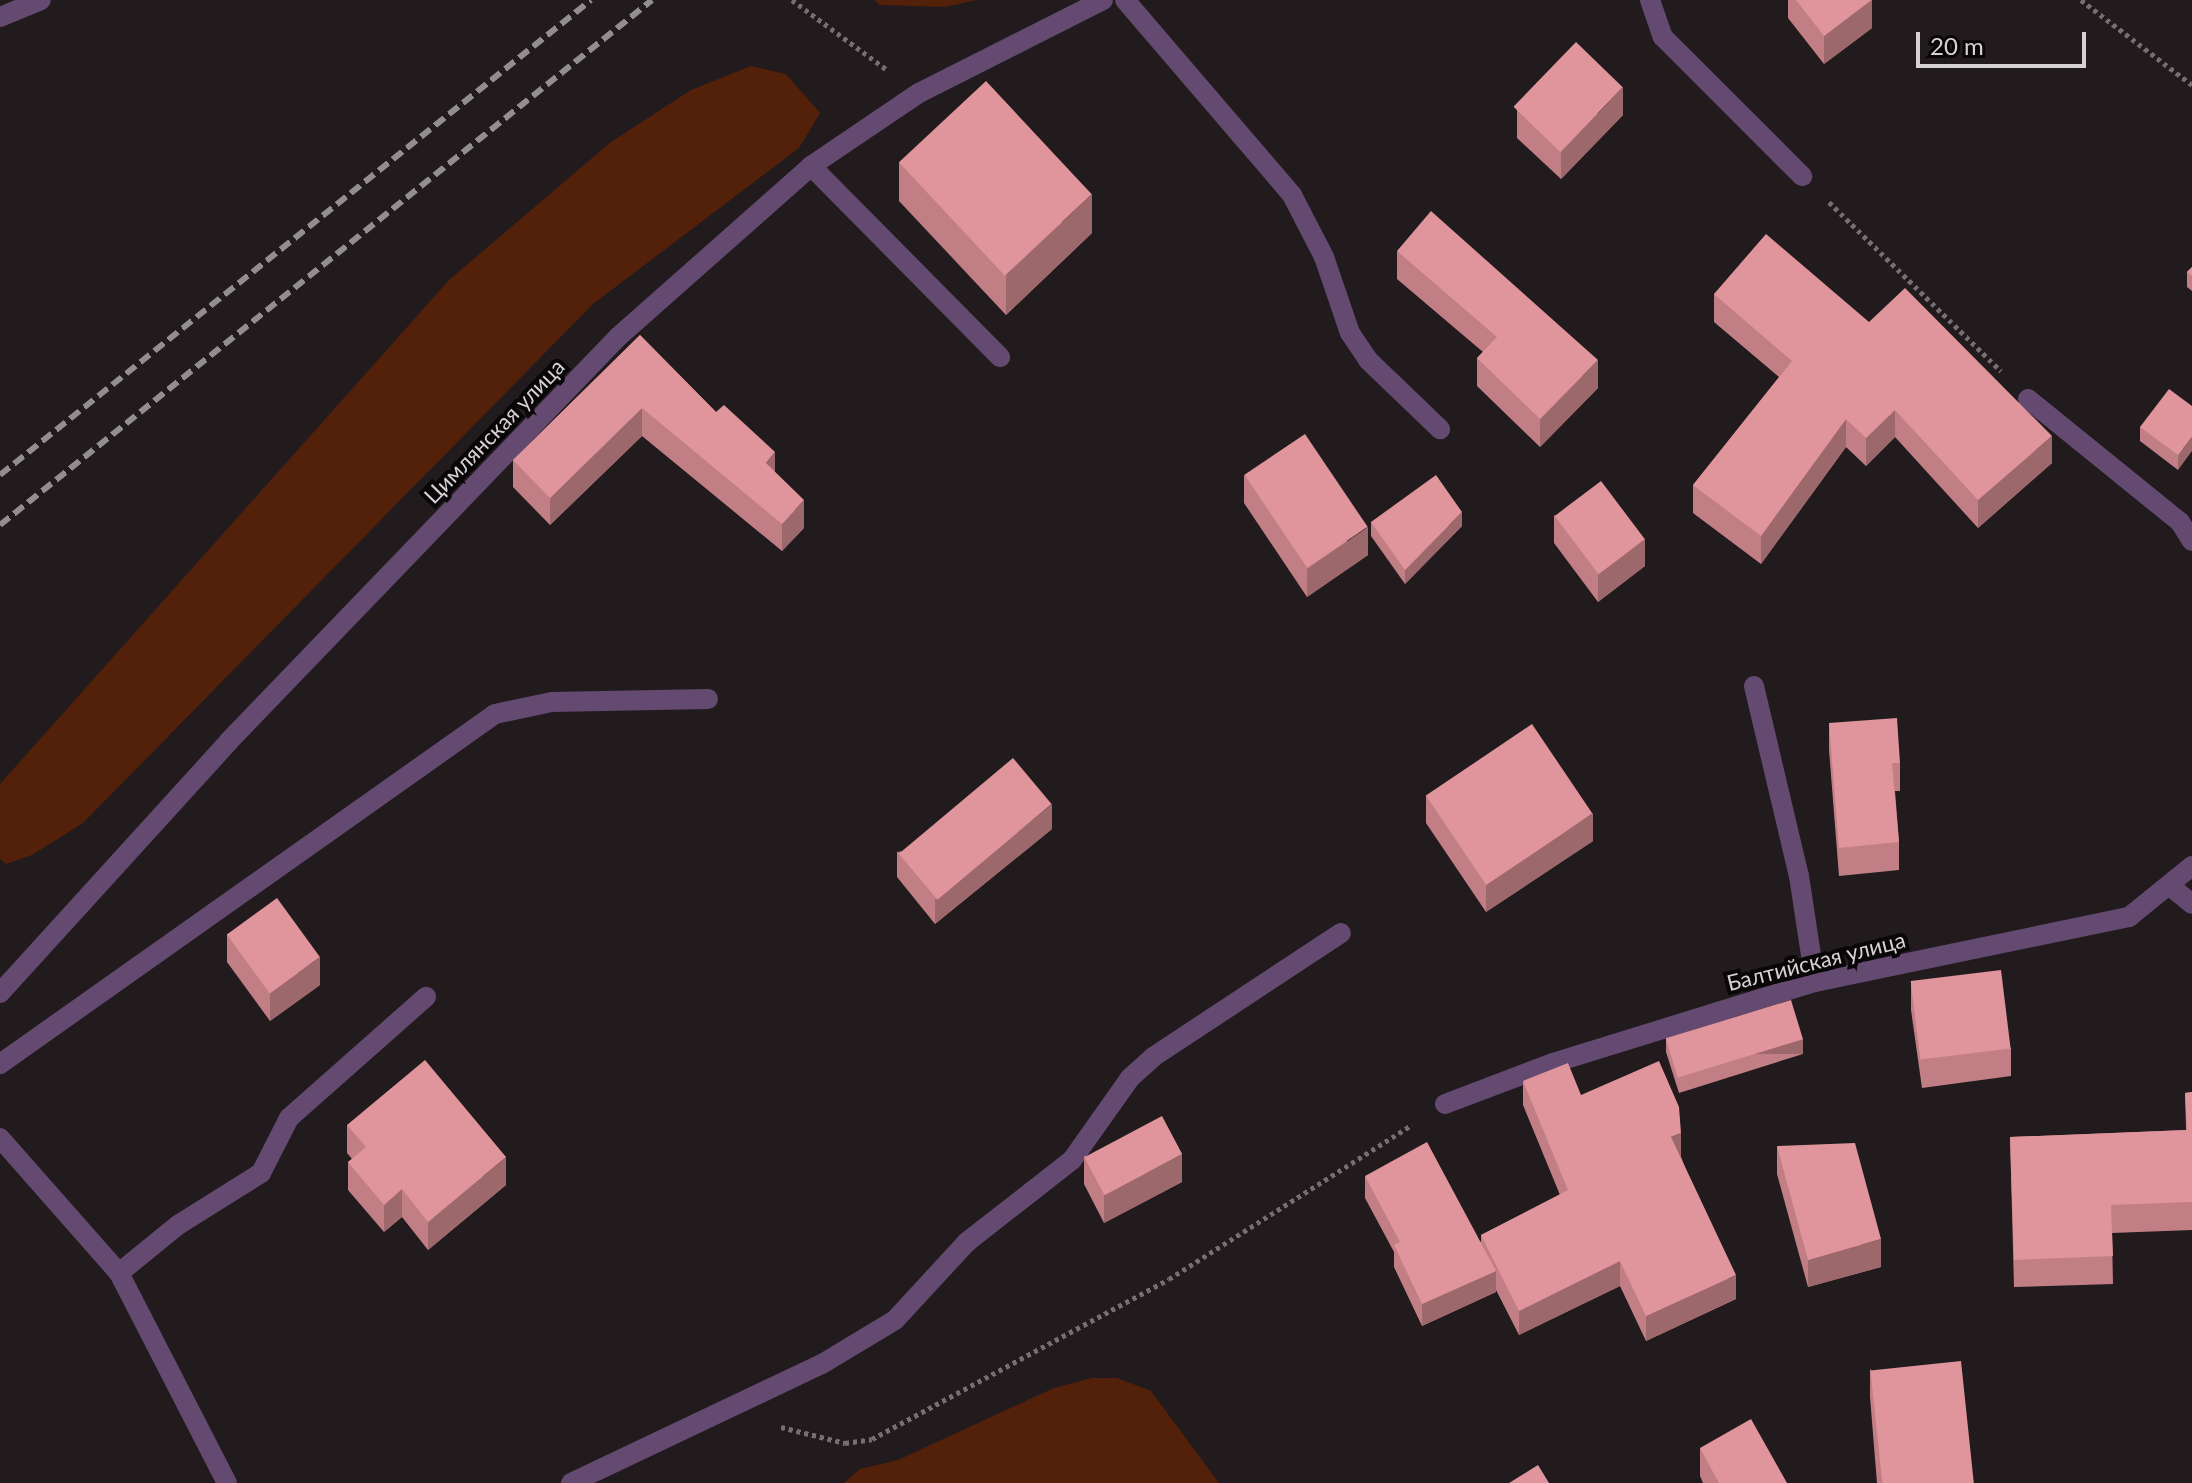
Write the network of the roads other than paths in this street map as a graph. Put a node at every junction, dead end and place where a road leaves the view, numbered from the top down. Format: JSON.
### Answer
{"nodes":[{"id":1,"x":41,"y":0,"type":"edge"},
{"id":2,"x":1103,"y":0,"type":"edge"},
{"id":3,"x":1125,"y":0,"type":"edge"},
{"id":4,"x":1650,"y":0,"type":"edge"},
{"id":5,"x":0,"y":17,"type":"edge"},
{"id":6,"x":811,"y":166,"type":"junction"},
{"id":7,"x":1802,"y":176,"type":"road end"},
{"id":8,"x":1000,"y":357,"type":"dead end"},
{"id":9,"x":2028,"y":399,"type":"road end"},
{"id":10,"x":1440,"y":429,"type":"dead end"},
{"id":11,"x":2192,"y":541,"type":"edge"},
{"id":12,"x":1754,"y":686,"type":"dead end"},
{"id":13,"x":708,"y":699,"type":"dead end"},
{"id":14,"x":2192,"y":866,"type":"edge"},
{"id":15,"x":2170,"y":886,"type":"junction"},
{"id":16,"x":2192,"y":904,"type":"edge"},
{"id":17,"x":1341,"y":933,"type":"dead end"},
{"id":18,"x":1815,"y":982,"type":"junction"},
{"id":19,"x":0,"y":993,"type":"edge"},
{"id":20,"x":426,"y":997,"type":"dead end"},
{"id":21,"x":0,"y":1064,"type":"edge"},
{"id":22,"x":1445,"y":1104,"type":"road end"},
{"id":23,"x":0,"y":1138,"type":"edge"},
{"id":24,"x":119,"y":1273,"type":"junction"},
{"id":25,"x":227,"y":1483,"type":"edge"},
{"id":26,"x":571,"y":1483,"type":"edge"}],
"edges":[{"from":1,"to":5,"type":"street"},
{"from":2,"to":6,"type":"street","name":"Цимлянская улица"},
{"from":3,"to":10,"type":"street"},
{"from":4,"to":7,"type":"street"},
{"from":6,"to":8,"type":"street"},
{"from":6,"to":19,"type":"street","name":"Цимлянская улица"},
{"from":9,"to":11,"type":"street"},
{"from":12,"to":18,"type":"street"},
{"from":13,"to":21,"type":"street"},
{"from":14,"to":15,"type":"street","name":"Балтийская улица"},
{"from":15,"to":16,"type":"street"},
{"from":15,"to":18,"type":"street","name":"Балтийская улица"},
{"from":17,"to":26,"type":"street"},
{"from":18,"to":22,"type":"street","name":"Балтийская улица"},
{"from":20,"to":24,"type":"street"},
{"from":23,"to":24,"type":"street"},
{"from":24,"to":25,"type":"street"}]}
